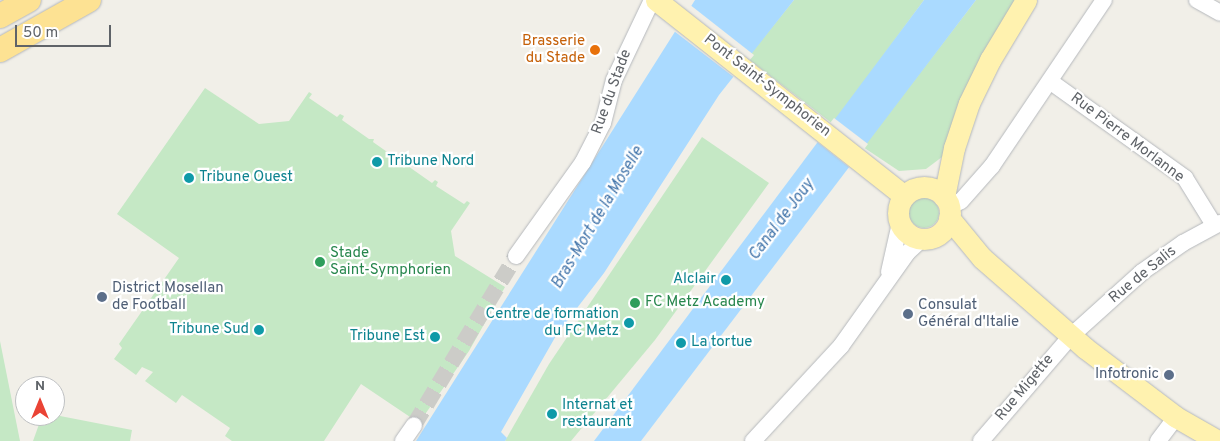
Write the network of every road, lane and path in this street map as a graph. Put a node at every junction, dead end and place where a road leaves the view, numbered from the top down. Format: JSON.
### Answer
{"nodes":[{"id":1,"x":29,"y":0,"type":"edge"},
{"id":2,"x":89,"y":0,"type":"edge"},
{"id":3,"x":1026,"y":0,"type":"edge"},
{"id":4,"x":1104,"y":0,"type":"edge"},
{"id":5,"x":1197,"y":0,"type":"edge"},
{"id":6,"x":657,"y":2,"type":"edge"},
{"id":7,"x":1220,"y":13,"type":"edge"},
{"id":8,"x":0,"y":16,"type":"edge"},
{"id":9,"x":0,"y":50,"type":"edge"},
{"id":10,"x":1051,"y":82,"type":"junction"},
{"id":11,"x":954,"y":148,"type":"junction"},
{"id":12,"x":924,"y":187,"type":"junction"},
{"id":13,"x":904,"y":196,"type":"junction"},
{"id":14,"x":948,"y":208,"type":"junction"},
{"id":15,"x":900,"y":223,"type":"junction"},
{"id":16,"x":1217,"y":224,"type":"edge"},
{"id":17,"x":930,"y":237,"type":"junction"},
{"id":18,"x":516,"y":256,"type":"tunnel mouth"},
{"id":19,"x":982,"y":258,"type":"junction"},
{"id":20,"x":885,"y":283,"type":"junction"},
{"id":21,"x":1071,"y":336,"type":"junction"},
{"id":22,"x":1176,"y":417,"type":"junction"},
{"id":23,"x":414,"y":425,"type":"tunnel mouth"},
{"id":24,"x":404,"y":441,"type":"edge"},
{"id":25,"x":753,"y":441,"type":"edge"},
{"id":26,"x":981,"y":441,"type":"edge"},
{"id":27,"x":1158,"y":441,"type":"edge"},
{"id":28,"x":1218,"y":441,"type":"edge"}],
"edges":[{"from":1,"to":8,"type":"highway"},
{"from":2,"to":9,"type":"highway"},
{"from":3,"to":11,"type":"main road"},
{"from":4,"to":10,"type":"street"},
{"from":5,"to":7,"type":"street"},
{"from":6,"to":13,"type":"main road","name":"Pont Saint-Symphorien"},
{"from":6,"to":18,"type":"street","name":"Rue du Stade"},
{"from":10,"to":14,"type":"street"},
{"from":10,"to":16,"type":"street","name":"Rue Pierre Morlanne"},
{"from":11,"to":12,"type":"main road"},
{"from":11,"to":14,"type":"main road"},
{"from":12,"to":13,"type":"main road"},
{"from":12,"to":14,"type":"main road"},
{"from":13,"to":15,"type":"main road"},
{"from":14,"to":17,"type":"main road"},
{"from":14,"to":19,"type":"main road"},
{"from":15,"to":17,"type":"main road"},
{"from":15,"to":20,"type":"street"},
{"from":16,"to":21,"type":"street","name":"Rue de Salis"},
{"from":17,"to":19,"type":"main road"},
{"from":17,"to":20,"type":"street"},
{"from":19,"to":21,"type":"main road"},
{"from":20,"to":25,"type":"street"},
{"from":21,"to":22,"type":"main road"},
{"from":21,"to":26,"type":"street","name":"Rue Migette"},
{"from":22,"to":27,"type":"street"},
{"from":22,"to":28,"type":"main road"},
{"from":23,"to":24,"type":"street"}]}
